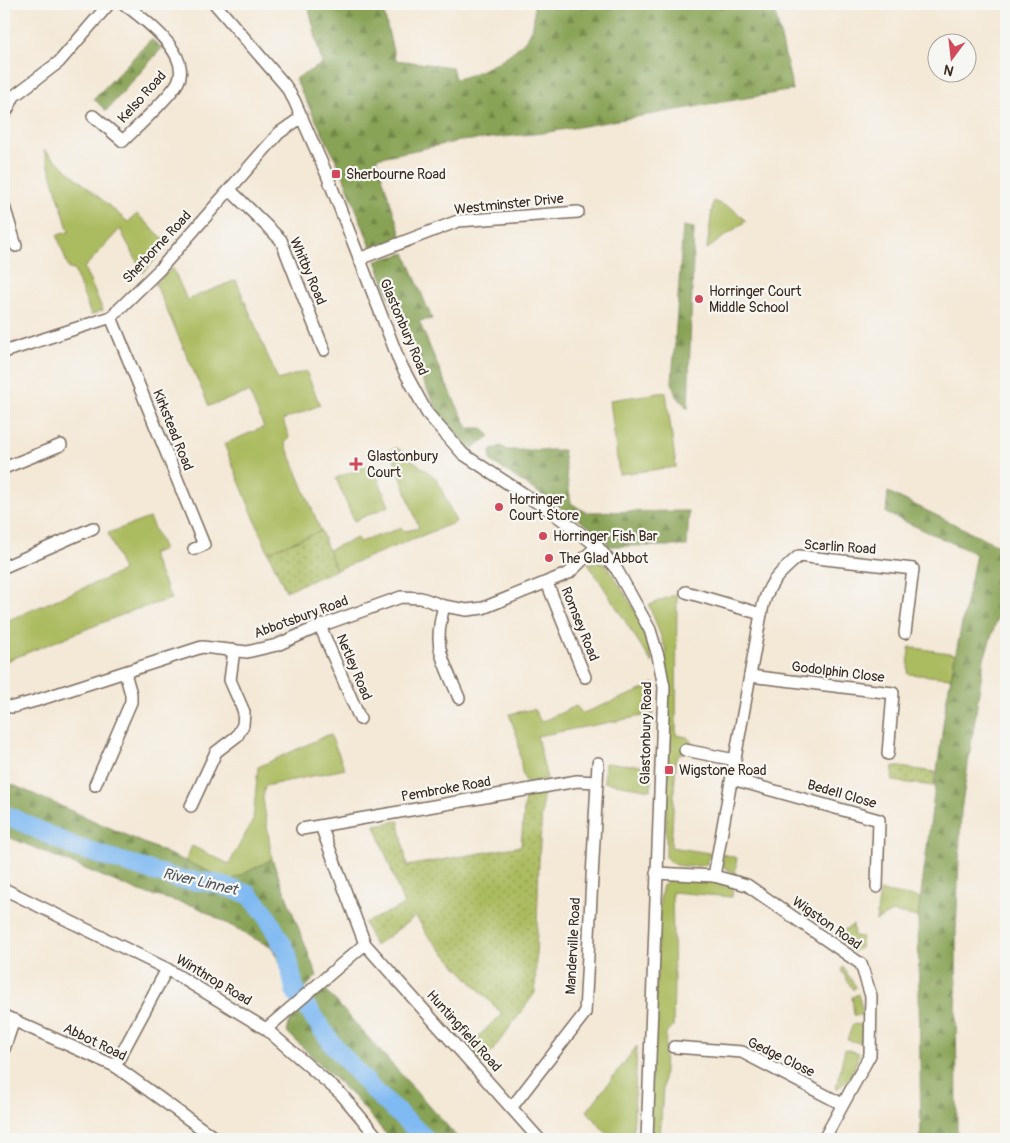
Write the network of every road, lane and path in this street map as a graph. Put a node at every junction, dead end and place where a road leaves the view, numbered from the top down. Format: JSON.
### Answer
{"nodes":[{"id":1,"x":109,"y":4,"type":"edge"},
{"id":2,"x":124,"y":4,"type":"edge"},
{"id":3,"x":215,"y":4,"type":"edge"},
{"id":4,"x":4,"y":116,"type":"edge"},
{"id":5,"x":93,"y":116,"type":"dead end"},
{"id":6,"x":302,"y":117,"type":"junction"},
{"id":7,"x":230,"y":190,"type":"junction"},
{"id":8,"x":4,"y":206,"type":"edge"},
{"id":9,"x":578,"y":212,"type":"dead end"},
{"id":10,"x":16,"y":246,"type":"dead end"},
{"id":11,"x":359,"y":259,"type":"junction"},
{"id":12,"x":111,"y":317,"type":"junction"},
{"id":13,"x":324,"y":350,"type":"dead end"},
{"id":14,"x":4,"y":352,"type":"edge"},
{"id":15,"x":61,"y":445,"type":"dead end"},
{"id":16,"x":4,"y":468,"type":"edge"},
{"id":17,"x":93,"y":528,"type":"dead end"},
{"id":18,"x":597,"y":546,"type":"junction"},
{"id":19,"x":194,"y":549,"type":"dead end"},
{"id":20,"x":4,"y":567,"type":"edge"},
{"id":21,"x":547,"y":583,"type":"junction"},
{"id":22,"x":686,"y":592,"type":"dead end"},
{"id":23,"x":444,"y":606,"type":"junction"},
{"id":24,"x":761,"y":614,"type":"junction"},
{"id":25,"x":320,"y":626,"type":"junction"},
{"id":26,"x":905,"y":633,"type":"dead end"},
{"id":27,"x":234,"y":650,"type":"junction"},
{"id":28,"x":125,"y":673,"type":"junction"},
{"id":29,"x":750,"y":676,"type":"junction"},
{"id":30,"x":586,"y":677,"type":"dead end"},
{"id":31,"x":459,"y":698,"type":"dead end"},
{"id":32,"x":4,"y":706,"type":"edge"},
{"id":33,"x":360,"y":719,"type":"dead end"},
{"id":34,"x":689,"y":748,"type":"dead end"},
{"id":35,"x":888,"y":754,"type":"dead end"},
{"id":36,"x":735,"y":760,"type":"junction"},
{"id":37,"x":598,"y":763,"type":"dead end"},
{"id":38,"x":732,"y":779,"type":"junction"},
{"id":39,"x":597,"y":782,"type":"junction"},
{"id":40,"x":94,"y":785,"type":"dead end"},
{"id":41,"x":191,"y":806,"type":"dead end"},
{"id":42,"x":321,"y":826,"type":"junction"},
{"id":43,"x":302,"y":829,"type":"dead end"},
{"id":44,"x":656,"y":873,"type":"junction"},
{"id":45,"x":714,"y":876,"type":"junction"},
{"id":46,"x":877,"y":887,"type":"dead end"},
{"id":47,"x":4,"y":889,"type":"edge"},
{"id":48,"x":365,"y":944,"type":"junction"},
{"id":49,"x":167,"y":969,"type":"junction"},
{"id":50,"x":9,"y":1018,"type":"edge"},
{"id":51,"x":266,"y":1029,"type":"junction"},
{"id":52,"x":674,"y":1047,"type":"dead end"},
{"id":53,"x":4,"y":1050,"type":"edge"},
{"id":54,"x":115,"y":1066,"type":"junction"},
{"id":55,"x":842,"y":1104,"type":"junction"},
{"id":56,"x":512,"y":1107,"type":"junction"},
{"id":57,"x":216,"y":1139,"type":"edge"},
{"id":58,"x":379,"y":1139,"type":"edge"},
{"id":59,"x":539,"y":1139,"type":"edge"},
{"id":60,"x":647,"y":1139,"type":"edge"},
{"id":61,"x":824,"y":1139,"type":"edge"}],
"edges":[{"from":1,"to":4,"type":"street"},
{"from":2,"to":5,"type":"street","name":"Kelso Road"},
{"from":3,"to":6,"type":"street","name":"Glastonbury Road"},
{"from":6,"to":7,"type":"street","name":"Sherborne Road"},
{"from":6,"to":11,"type":"street","name":"Glastonbury Road"},
{"from":7,"to":12,"type":"street","name":"Sherborne Road"},
{"from":7,"to":13,"type":"street","name":"Whitby Road"},
{"from":8,"to":10,"type":"street"},
{"from":9,"to":11,"type":"street","name":"Westminster Drive"},
{"from":11,"to":18,"type":"street","name":"Glastonbury Road"},
{"from":12,"to":14,"type":"street","name":"Sherborne Road"},
{"from":12,"to":19,"type":"street","name":"Kirkstead Road"},
{"from":15,"to":16,"type":"street"},
{"from":17,"to":20,"type":"street"},
{"from":18,"to":21,"type":"street","name":"Abbotsbury Road"},
{"from":18,"to":44,"type":"street","name":"Glastonbury Road"},
{"from":21,"to":23,"type":"street","name":"Abbotsbury Road"},
{"from":21,"to":30,"type":"street","name":"Romsey Road"},
{"from":22,"to":24,"type":"street"},
{"from":23,"to":25,"type":"street","name":"Abbotsbury Road"},
{"from":23,"to":31,"type":"street"},
{"from":24,"to":26,"type":"street","name":"Scarlin Road"},
{"from":24,"to":29,"type":"street","name":"Scarlin Road"},
{"from":25,"to":27,"type":"street","name":"Abbotsbury Road"},
{"from":25,"to":33,"type":"street","name":"Netley Road"},
{"from":27,"to":28,"type":"street","name":"Abbotsbury Road"},
{"from":27,"to":41,"type":"street"},
{"from":28,"to":32,"type":"street","name":"Abbotsbury Road"},
{"from":28,"to":40,"type":"street"},
{"from":29,"to":35,"type":"street","name":"Godolphin Close"},
{"from":29,"to":36,"type":"street","name":"Scarlin Road"},
{"from":34,"to":36,"type":"street"},
{"from":36,"to":38,"type":"street","name":"Scarlin Road"},
{"from":37,"to":39,"type":"street","name":"Manderville Road"},
{"from":38,"to":45,"type":"street","name":"Scarlin Road"},
{"from":38,"to":46,"type":"street","name":"Bedell Close"},
{"from":39,"to":42,"type":"street","name":"Pembroke Road"},
{"from":39,"to":56,"type":"street","name":"Manderville Road"},
{"from":42,"to":43,"type":"street","name":"Pembroke Road"},
{"from":42,"to":48,"type":"street","name":"Huntingfield Road"},
{"from":44,"to":45,"type":"street","name":"Wigston Road"},
{"from":44,"to":60,"type":"street","name":"Glastonbury Road"},
{"from":45,"to":55,"type":"street","name":"Wigston Road"},
{"from":47,"to":49,"type":"street","name":"Winthrop Road"},
{"from":48,"to":51,"type":"street"},
{"from":48,"to":56,"type":"street","name":"Huntingfield Road"},
{"from":49,"to":51,"type":"street","name":"Winthrop Road"},
{"from":49,"to":54,"type":"street"},
{"from":50,"to":53,"type":"street"},
{"from":50,"to":54,"type":"street","name":"Abbot Road"},
{"from":51,"to":58,"type":"street","name":"Winthrop Road"},
{"from":52,"to":55,"type":"street","name":"Gedge Close"},
{"from":54,"to":57,"type":"street","name":"Abbot Road"},
{"from":55,"to":61,"type":"street","name":"Wigston Road"},
{"from":56,"to":59,"type":"street","name":"Huntingfield Road"}]}
